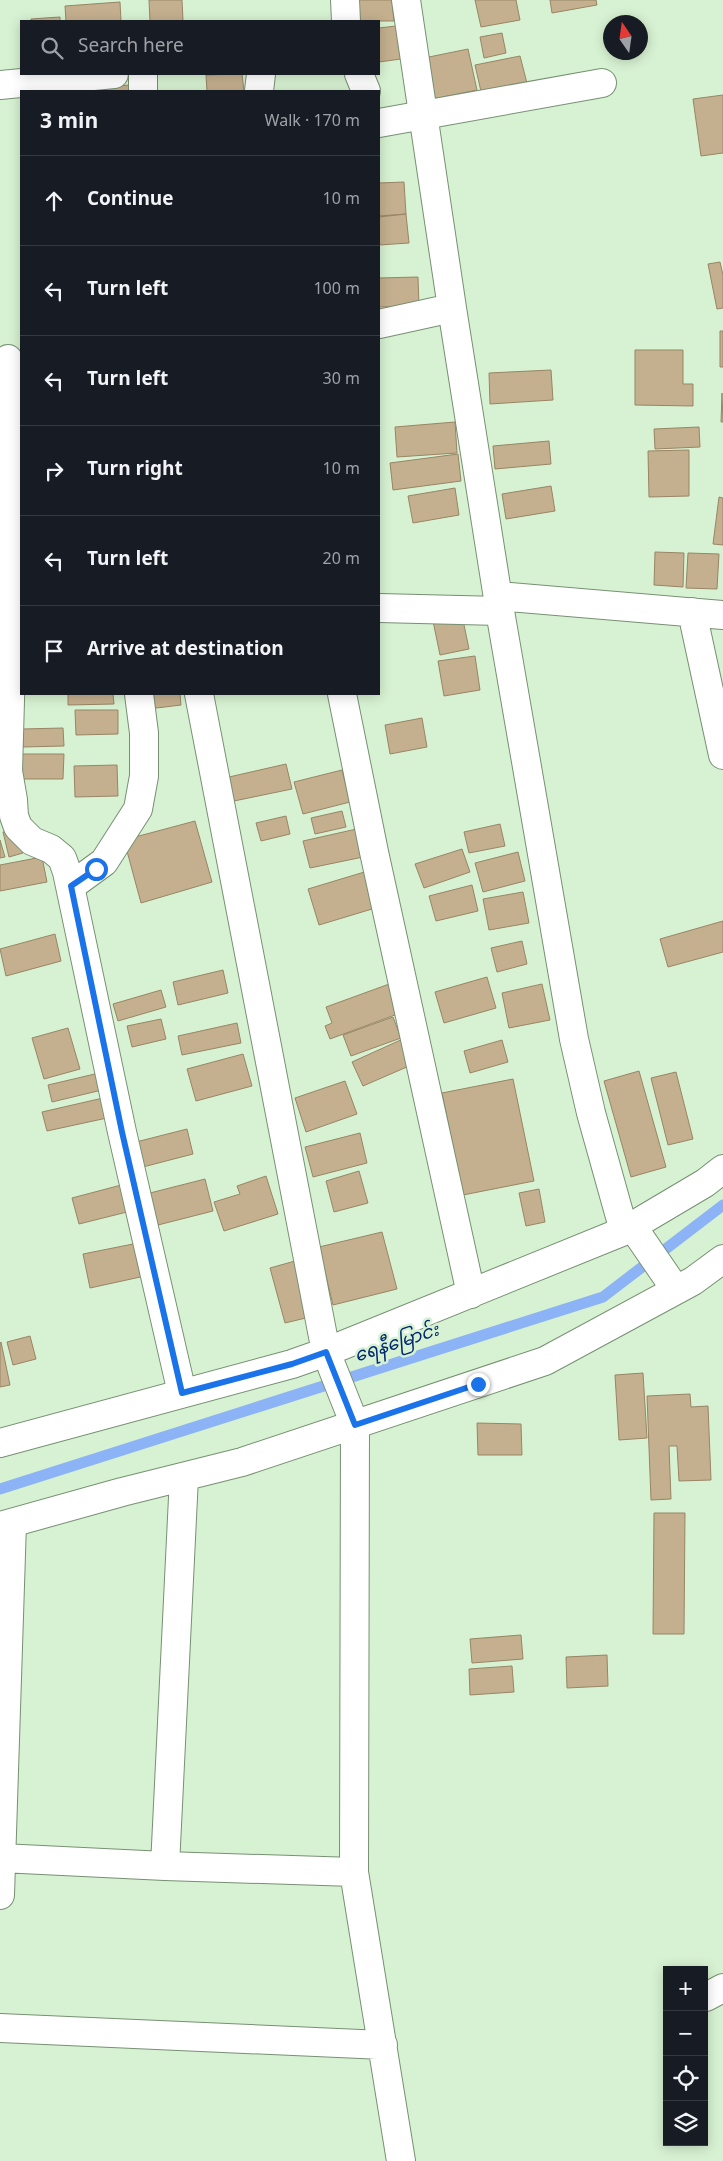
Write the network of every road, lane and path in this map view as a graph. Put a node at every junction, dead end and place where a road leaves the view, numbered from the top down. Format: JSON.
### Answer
{"nodes":[{"id":1,"x":345,"y":0,"type":"edge"},
{"id":2,"x":406,"y":0,"type":"edge"},
{"id":3,"x":346,"y":20,"type":"edge"},
{"id":4,"x":106,"y":75,"type":"edge"},
{"id":5,"x":143,"y":75,"type":"edge"},
{"id":6,"x":261,"y":75,"type":"edge"},
{"id":7,"x":359,"y":75,"type":"edge"},
{"id":8,"x":602,"y":83,"type":"dead end"},
{"id":9,"x":16,"y":86,"type":"edge"},
{"id":10,"x":143,"y":90,"type":"edge"},
{"id":11,"x":259,"y":90,"type":"edge"},
{"id":12,"x":366,"y":90,"type":"edge"},
{"id":13,"x":424,"y":115,"type":"junction"},
{"id":14,"x":380,"y":123,"type":"edge"},
{"id":15,"x":452,"y":308,"type":"junction"},
{"id":16,"x":380,"y":324,"type":"edge"},
{"id":17,"x":10,"y":359,"type":"edge"},
{"id":18,"x":499,"y":603,"type":"junction"},
{"id":19,"x":380,"y":608,"type":"edge"},
{"id":20,"x":692,"y":612,"type":"junction"},
{"id":21,"x":723,"y":615,"type":"edge"},
{"id":22,"x":139,"y":695,"type":"edge"},
{"id":23,"x":198,"y":695,"type":"edge"},
{"id":24,"x":342,"y":695,"type":"edge"},
{"id":25,"x":723,"y":756,"type":"edge"},
{"id":26,"x":71,"y":886,"type":"junction"},
{"id":27,"x":723,"y":1169,"type":"edge"},
{"id":28,"x":632,"y":1231,"type":"junction"},
{"id":29,"x":723,"y":1258,"type":"edge"},
{"id":30,"x":674,"y":1286,"type":"junction"},
{"id":31,"x":471,"y":1294,"type":"junction"},
{"id":32,"x":327,"y":1357,"type":"junction"},
{"id":33,"x":182,"y":1393,"type":"junction"},
{"id":34,"x":353,"y":1420,"type":"junction"},
{"id":35,"x":0,"y":1443,"type":"edge"},
{"id":36,"x":184,"y":1477,"type":"junction"},
{"id":37,"x":6,"y":1525,"type":"edge"},
{"id":38,"x":1,"y":1858,"type":"junction"},
{"id":39,"x":165,"y":1866,"type":"junction"},
{"id":40,"x":354,"y":1872,"type":"junction"},
{"id":41,"x":0,"y":1895,"type":"edge"},
{"id":42,"x":0,"y":2028,"type":"edge"},
{"id":43,"x":382,"y":2045,"type":"junction"},
{"id":44,"x":401,"y":2161,"type":"edge"}],
"edges":[{"from":1,"to":3,"type":"street"},
{"from":2,"to":13,"type":"street"},
{"from":4,"to":9,"type":"street"},
{"from":5,"to":10,"type":"street"},
{"from":6,"to":11,"type":"street"},
{"from":7,"to":12,"type":"street"},
{"from":8,"to":13,"type":"street"},
{"from":13,"to":14,"type":"street"},
{"from":13,"to":15,"type":"street"},
{"from":15,"to":16,"type":"street"},
{"from":15,"to":18,"type":"street"},
{"from":17,"to":26,"type":"street"},
{"from":18,"to":19,"type":"street"},
{"from":18,"to":20,"type":"street"},
{"from":18,"to":28,"type":"street"},
{"from":20,"to":21,"type":"street"},
{"from":20,"to":25,"type":"street"},
{"from":22,"to":26,"type":"street"},
{"from":23,"to":32,"type":"street"},
{"from":24,"to":31,"type":"street"},
{"from":26,"to":33,"type":"street"},
{"from":27,"to":28,"type":"street"},
{"from":28,"to":30,"type":"street"},
{"from":28,"to":31,"type":"street"},
{"from":29,"to":30,"type":"street"},
{"from":30,"to":34,"type":"street"},
{"from":31,"to":32,"type":"street"},
{"from":32,"to":33,"type":"street"},
{"from":32,"to":34,"type":"street"},
{"from":33,"to":35,"type":"street"},
{"from":34,"to":36,"type":"street"},
{"from":34,"to":40,"type":"street"},
{"from":36,"to":37,"type":"street"},
{"from":36,"to":39,"type":"street"},
{"from":37,"to":38,"type":"street"},
{"from":38,"to":39,"type":"street"},
{"from":38,"to":41,"type":"street"},
{"from":39,"to":40,"type":"street"},
{"from":40,"to":43,"type":"street"},
{"from":42,"to":43,"type":"street"},
{"from":43,"to":44,"type":"street"}]}
